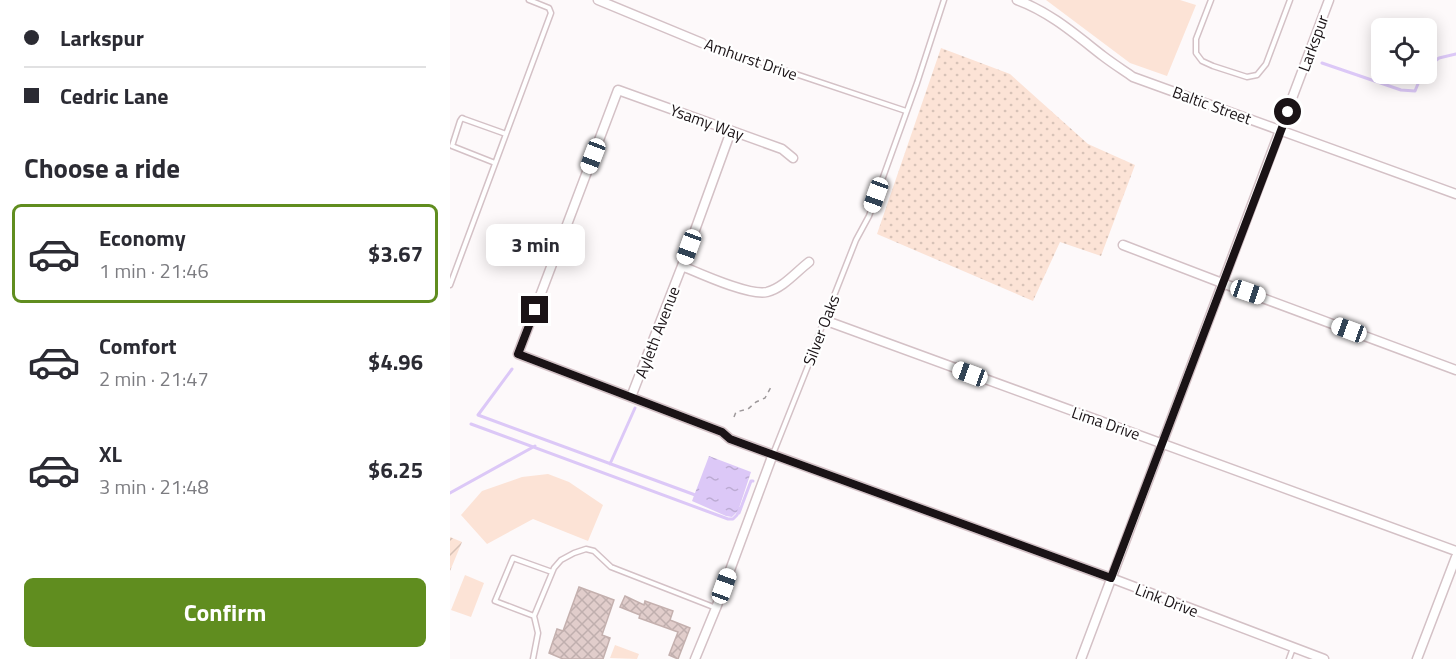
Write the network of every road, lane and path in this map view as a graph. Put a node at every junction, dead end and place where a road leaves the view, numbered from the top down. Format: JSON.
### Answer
{"nodes":[{"id":1,"x":529,"y":0,"type":"edge"},
{"id":2,"x":598,"y":0,"type":"edge"},
{"id":3,"x":944,"y":0,"type":"edge"},
{"id":4,"x":1017,"y":0,"type":"edge"},
{"id":5,"x":1211,"y":0,"type":"edge"},
{"id":6,"x":1290,"y":0,"type":"edge"},
{"id":7,"x":1329,"y":0,"type":"edge"},
{"id":8,"x":702,"y":43,"type":"joint"},
{"id":9,"x":906,"y":111,"type":"junction"},
{"id":10,"x":731,"y":130,"type":"junction"},
{"id":11,"x":1281,"y":130,"type":"junction"},
{"id":12,"x":506,"y":134,"type":"junction"},
{"id":13,"x":793,"y":158,"type":"dead end"},
{"id":14,"x":495,"y":163,"type":"junction"},
{"id":15,"x":1456,"y":194,"type":"edge"},
{"id":16,"x":1123,"y":245,"type":"dead end"},
{"id":17,"x":808,"y":262,"type":"dead end"},
{"id":18,"x":682,"y":266,"type":"junction"},
{"id":19,"x":1222,"y":283,"type":"junction"},
{"id":20,"x":450,"y":285,"type":"edge"},
{"id":21,"x":824,"y":320,"type":"junction"},
{"id":22,"x":815,"y":344,"type":"joint"},
{"id":23,"x":518,"y":354,"type":"joint"},
{"id":24,"x":808,"y":366,"type":"joint"},
{"id":25,"x":1456,"y":370,"type":"edge"},
{"id":26,"x":771,"y":387,"type":"dead end"},
{"id":27,"x":631,"y":397,"type":"junction"},
{"id":28,"x":734,"y":417,"type":"dead end"},
{"id":29,"x":1162,"y":443,"type":"junction"},
{"id":30,"x":773,"y":454,"type":"junction"},
{"id":31,"x":1456,"y":551,"type":"edge"},
{"id":32,"x":1456,"y":557,"type":"edge"},
{"id":33,"x":552,"y":572,"type":"junction"},
{"id":34,"x":1111,"y":578,"type":"junction"},
{"id":35,"x":716,"y":608,"type":"junction"},
{"id":36,"x":534,"y":616,"type":"junction"},
{"id":37,"x":1293,"y":648,"type":"junction"},
{"id":38,"x":533,"y":659,"type":"edge"},
{"id":39,"x":695,"y":659,"type":"edge"},
{"id":40,"x":1081,"y":659,"type":"edge"},
{"id":41,"x":1289,"y":659,"type":"edge"},
{"id":42,"x":1324,"y":659,"type":"edge"},
{"id":43,"x":1416,"y":659,"type":"edge"}],
"edges":[{"from":1,"to":12,"type":"lane"},
{"from":2,"to":8,"type":"street","name":"Amhurst Drive"},
{"from":3,"to":9,"type":"lane","name":"Silver Oaks"},
{"from":4,"to":11,"type":"street","name":"Baltic Street"},
{"from":5,"to":6,"type":"lane"},
{"from":7,"to":11,"type":"street","name":"Larkspur"},
{"from":8,"to":9,"type":"lane","name":"Amhurst Drive"},
{"from":9,"to":21,"type":"lane","name":"Silver Oaks"},
{"from":10,"to":13,"type":"street","name":"Ysamy Way"},
{"from":10,"to":18,"type":"street","name":"Ayleth Avenue"},
{"from":10,"to":23,"type":"street","name":"Ysamy Way"},
{"from":11,"to":15,"type":"street","name":"Baltic Street"},
{"from":11,"to":19,"type":"street","name":"Larkspur"},
{"from":12,"to":14,"type":"lane"},
{"from":12,"to":14,"type":"lane"},
{"from":14,"to":20,"type":"lane"},
{"from":16,"to":19,"type":"street"},
{"from":17,"to":18,"type":"street"},
{"from":18,"to":27,"type":"street","name":"Ayleth Avenue"},
{"from":19,"to":25,"type":"street"},
{"from":19,"to":29,"type":"street","name":"Larkspur"},
{"from":21,"to":22,"type":"lane","name":"Silver Oaks"},
{"from":21,"to":29,"type":"street","name":"Lima Drive"},
{"from":22,"to":24,"type":"path","name":"Silver Oaks"},
{"from":23,"to":27,"type":"street","name":"Link Drive"},
{"from":24,"to":30,"type":"lane","name":"Silver Oaks"},
{"from":26,"to":28,"type":"path"},
{"from":27,"to":30,"type":"street","name":"Link Drive"},
{"from":29,"to":31,"type":"street","name":"Lima Drive"},
{"from":29,"to":34,"type":"street","name":"Larkspur"},
{"from":30,"to":34,"type":"street","name":"Link Drive"},
{"from":30,"to":35,"type":"street","name":"Silver Oaks"},
{"from":32,"to":43,"type":"street"},
{"from":33,"to":35,"type":"lane"},
{"from":33,"to":36,"type":"lane"},
{"from":33,"to":36,"type":"lane"},
{"from":34,"to":37,"type":"street","name":"Link Drive"},
{"from":34,"to":40,"type":"street","name":"Larkspur"},
{"from":35,"to":39,"type":"street","name":"Silver Oaks"},
{"from":36,"to":38,"type":"lane"},
{"from":37,"to":41,"type":"lane"},
{"from":37,"to":42,"type":"street","name":"Link Drive"}]}
